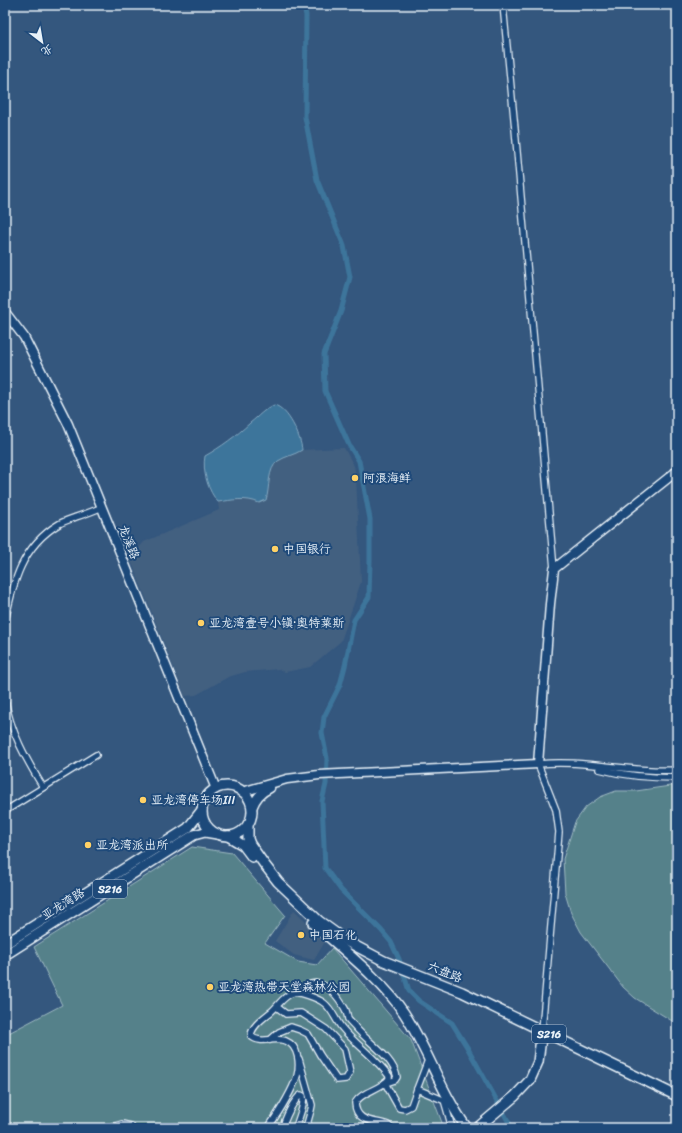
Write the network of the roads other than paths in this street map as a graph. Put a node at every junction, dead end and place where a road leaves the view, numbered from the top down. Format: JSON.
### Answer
{"nodes":[{"id":1,"x":503,"y":5,"type":"edge"},
{"id":2,"x":5,"y":312,"type":"edge"},
{"id":3,"x":677,"y":471,"type":"edge"},
{"id":4,"x":102,"y":508,"type":"junction"},
{"id":5,"x":554,"y":569,"type":"junction"},
{"id":6,"x":5,"y":622,"type":"edge"},
{"id":7,"x":5,"y":699,"type":"edge"},
{"id":8,"x":96,"y":755,"type":"dead end"},
{"id":9,"x":538,"y":764,"type":"junction"},
{"id":10,"x":583,"y":764,"type":"junction"},
{"id":11,"x":677,"y":770,"type":"edge"},
{"id":12,"x":677,"y":778,"type":"edge"},
{"id":13,"x":287,"y":779,"type":"junction"},
{"id":14,"x":43,"y":788,"type":"junction"},
{"id":15,"x":216,"y":789,"type":"junction"},
{"id":16,"x":242,"y":792,"type":"junction"},
{"id":17,"x":252,"y":808,"type":"junction"},
{"id":18,"x":202,"y":810,"type":"junction"},
{"id":19,"x":5,"y":812,"type":"edge"},
{"id":20,"x":248,"y":824,"type":"junction"},
{"id":21,"x":217,"y":834,"type":"junction"},
{"id":22,"x":228,"y":836,"type":"junction"},
{"id":23,"x":5,"y":944,"type":"edge"},
{"id":24,"x":5,"y":955,"type":"edge"},
{"id":25,"x":299,"y":993,"type":"junction"},
{"id":26,"x":277,"y":1007,"type":"junction"},
{"id":27,"x":542,"y":1030,"type":"junction"},
{"id":28,"x":269,"y":1040,"type":"junction"},
{"id":29,"x":296,"y":1050,"type":"junction"},
{"id":30,"x":428,"y":1060,"type":"junction"},
{"id":31,"x":386,"y":1083,"type":"junction"},
{"id":32,"x":416,"y":1089,"type":"junction"},
{"id":33,"x":677,"y":1096,"type":"edge"},
{"id":34,"x":447,"y":1102,"type":"junction"},
{"id":35,"x":108,"y":1128,"type":"edge"},
{"id":36,"x":132,"y":1128,"type":"edge"},
{"id":37,"x":268,"y":1128,"type":"edge"},
{"id":38,"x":283,"y":1128,"type":"edge"},
{"id":39,"x":296,"y":1128,"type":"edge"},
{"id":40,"x":306,"y":1128,"type":"edge"},
{"id":41,"x":391,"y":1128,"type":"edge"},
{"id":42,"x":452,"y":1128,"type":"edge"},
{"id":43,"x":466,"y":1128,"type":"edge"},
{"id":44,"x":477,"y":1128,"type":"edge"}],
"edges":[{"from":1,"to":5,"type":"street"},
{"from":2,"to":4,"type":"street","name":"龙溪路"},
{"from":3,"to":5,"type":"street"},
{"from":4,"to":6,"type":"street"},
{"from":4,"to":15,"type":"street","name":"龙溪路"},
{"from":5,"to":9,"type":"street"},
{"from":7,"to":14,"type":"street"},
{"from":8,"to":14,"type":"street"},
{"from":9,"to":10,"type":"street"},
{"from":9,"to":13,"type":"street"},
{"from":9,"to":27,"type":"street"},
{"from":10,"to":11,"type":"street"},
{"from":10,"to":12,"type":"street"},
{"from":13,"to":16,"type":"street"},
{"from":13,"to":17,"type":"street"},
{"from":14,"to":19,"type":"street"},
{"from":15,"to":16,"type":"main road"},
{"from":15,"to":18,"type":"main road","number":"S216"},
{"from":16,"to":17,"type":"main road"},
{"from":17,"to":20,"type":"main road","number":"S216"},
{"from":18,"to":21,"type":"main road"},
{"from":18,"to":23,"type":"main road","name":"亚龙湾路","number":"S216"},
{"from":20,"to":22,"type":"main road"},
{"from":20,"to":27,"type":"main road","name":"六盘路","number":"S216"},
{"from":21,"to":22,"type":"main road","number":"S216"},
{"from":21,"to":24,"type":"main road","name":"亚龙湾路","number":"S216"},
{"from":22,"to":30,"type":"main road","number":"S216"},
{"from":25,"to":26,"type":"street"},
{"from":25,"to":31,"type":"street"},
{"from":25,"to":31,"type":"street"},
{"from":26,"to":28,"type":"street"},
{"from":26,"to":28,"type":"street"},
{"from":27,"to":33,"type":"main road","name":"六盘路","number":"S216"},
{"from":27,"to":44,"type":"main road"},
{"from":28,"to":29,"type":"street"},
{"from":29,"to":37,"type":"street"},
{"from":29,"to":40,"type":"street"},
{"from":30,"to":32,"type":"street"},
{"from":30,"to":34,"type":"main road","number":"S216"},
{"from":31,"to":32,"type":"street"},
{"from":31,"to":41,"type":"street"},
{"from":32,"to":34,"type":"street"},
{"from":34,"to":42,"type":"street"},
{"from":34,"to":43,"type":"main road","number":"S216"},
{"from":35,"to":36,"type":"street"},
{"from":38,"to":39,"type":"street"}]}
